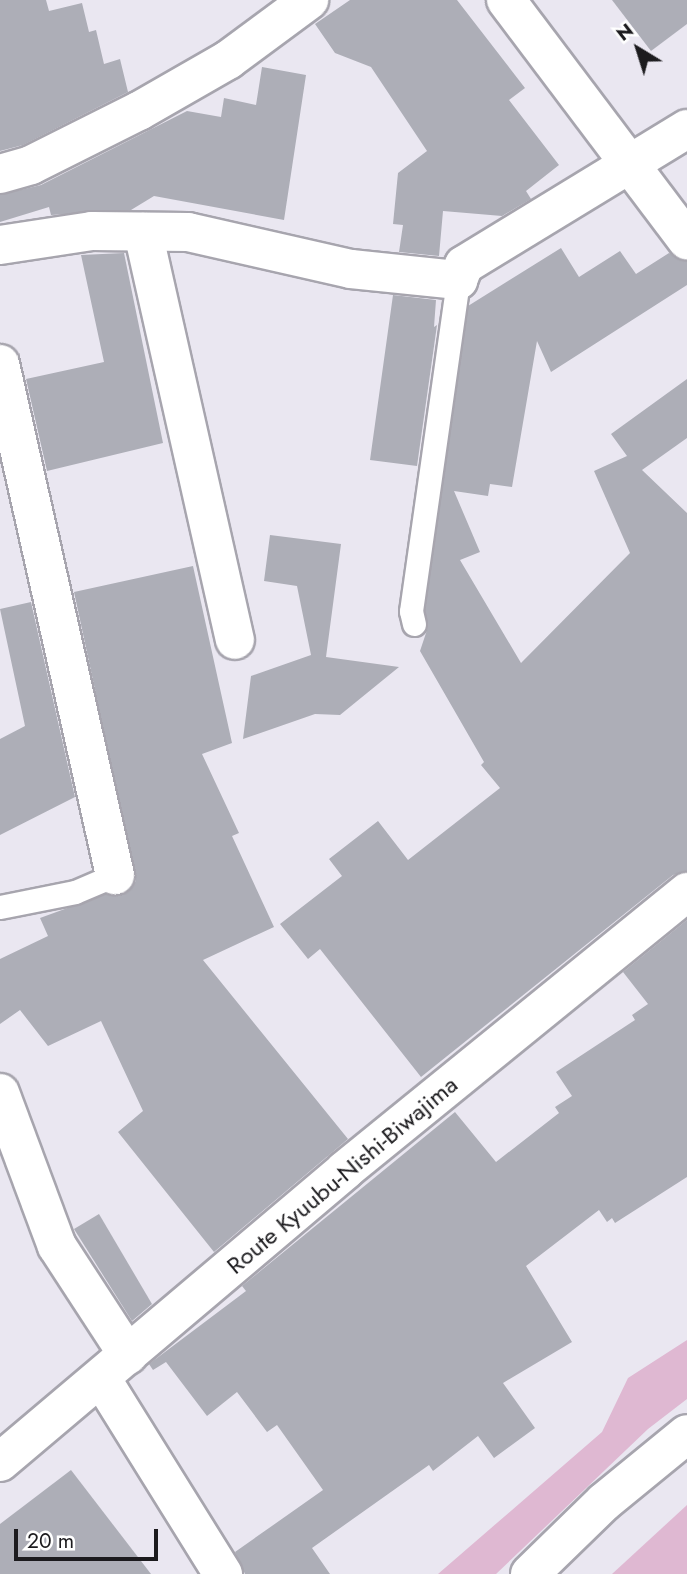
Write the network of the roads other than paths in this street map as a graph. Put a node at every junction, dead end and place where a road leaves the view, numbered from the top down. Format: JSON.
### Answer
{"nodes":[{"id":1,"x":309,"y":0,"type":"edge"},
{"id":2,"x":506,"y":0,"type":"edge"},
{"id":3,"x":687,"y":129,"type":"edge"},
{"id":4,"x":628,"y":163,"type":"junction"},
{"id":5,"x":0,"y":174,"type":"edge"},
{"id":6,"x":144,"y":232,"type":"junction"},
{"id":7,"x":687,"y":240,"type":"edge"},
{"id":8,"x":0,"y":245,"type":"edge"},
{"id":9,"x":458,"y":281,"type":"junction"},
{"id":10,"x":0,"y":364,"type":"edge"},
{"id":11,"x":414,"y":624,"type":"dead end"},
{"id":12,"x":235,"y":640,"type":"dead end"},
{"id":13,"x":115,"y":875,"type":"joint"},
{"id":14,"x":687,"y":892,"type":"edge"},
{"id":15,"x":0,"y":906,"type":"edge"},
{"id":16,"x":3,"y":1115,"type":"edge"},
{"id":17,"x":115,"y":1367,"type":"junction"},
{"id":18,"x":687,"y":1434,"type":"edge"},
{"id":19,"x":0,"y":1462,"type":"edge"},
{"id":20,"x":223,"y":1574,"type":"edge"},
{"id":21,"x":530,"y":1574,"type":"edge"}],
"edges":[{"from":1,"to":5,"type":"street"},
{"from":2,"to":4,"type":"street"},
{"from":3,"to":4,"type":"street"},
{"from":4,"to":7,"type":"street"},
{"from":4,"to":9,"type":"street"},
{"from":6,"to":8,"type":"street"},
{"from":6,"to":9,"type":"street"},
{"from":6,"to":12,"type":"street"},
{"from":9,"to":11,"type":"lane"},
{"from":10,"to":13,"type":"street"},
{"from":13,"to":15,"type":"lane"},
{"from":14,"to":17,"type":"street","name":"Route Kyuubu-Nishi-Biwajima"},
{"from":16,"to":17,"type":"street"},
{"from":17,"to":19,"type":"street","name":"Route Kyuubu-Nishi-Biwajima"},
{"from":17,"to":20,"type":"street"},
{"from":18,"to":21,"type":"street"}]}
